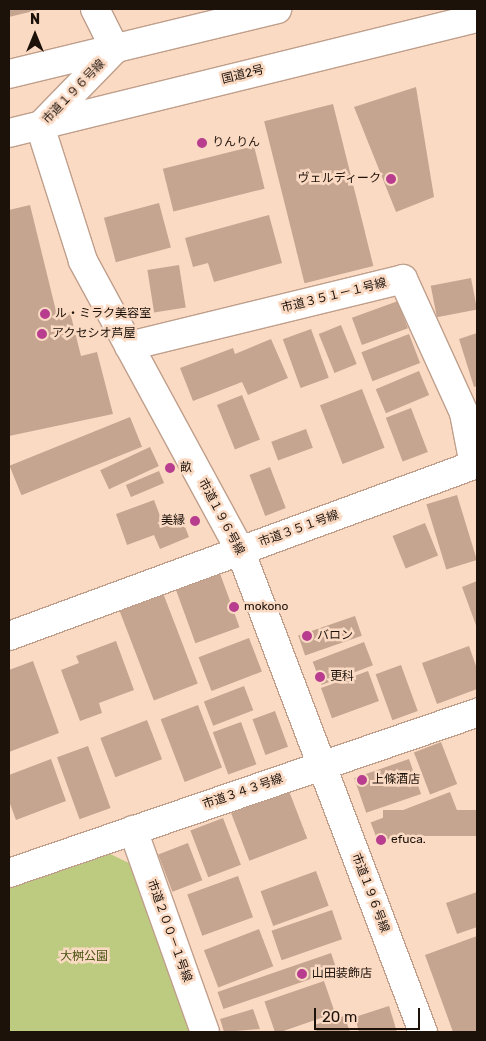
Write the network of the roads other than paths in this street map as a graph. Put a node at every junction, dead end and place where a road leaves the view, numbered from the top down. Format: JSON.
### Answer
{"nodes":[{"id":1,"x":95,"y":9,"type":"edge"},
{"id":2,"x":277,"y":9,"type":"edge"},
{"id":3,"x":477,"y":18,"type":"edge"},
{"id":4,"x":115,"y":48,"type":"junction"},
{"id":5,"x":9,"y":74,"type":"edge"},
{"id":6,"x":40,"y":126,"type":"junction"},
{"id":7,"x":9,"y":133,"type":"edge"},
{"id":8,"x":129,"y":346,"type":"junction"},
{"id":9,"x":476,"y":464,"type":"edge"},
{"id":10,"x":240,"y":550,"type":"junction"},
{"id":11,"x":9,"y":636,"type":"edge"},
{"id":12,"x":477,"y":713,"type":"edge"},
{"id":13,"x":321,"y":765,"type":"junction"},
{"id":14,"x":133,"y":830,"type":"junction"},
{"id":15,"x":9,"y":873,"type":"edge"},
{"id":16,"x":205,"y":1032,"type":"edge"},
{"id":17,"x":423,"y":1032,"type":"edge"}],
"edges":[{"from":1,"to":4,"type":"main road","name":"市道１９６号線"},
{"from":2,"to":4,"type":"main road"},
{"from":3,"to":6,"type":"main road","name":"国道2号"},
{"from":4,"to":5,"type":"main road"},
{"from":4,"to":6,"type":"main road","name":"市道１９６号線"},
{"from":6,"to":7,"type":"main road","name":"国道2号"},
{"from":6,"to":8,"type":"main road","name":"市道１９６号線"},
{"from":8,"to":9,"type":"main road","name":"市道３５１－１号線"},
{"from":8,"to":10,"type":"main road","name":"市道１９６号線"},
{"from":9,"to":10,"type":"main road","name":"市道３５１号線"},
{"from":10,"to":11,"type":"main road","name":"市道３５１号線"},
{"from":10,"to":13,"type":"main road","name":"市道１９６号線"},
{"from":12,"to":13,"type":"main road","name":"市道３４３号線"},
{"from":13,"to":14,"type":"main road","name":"市道３４３号線"},
{"from":13,"to":17,"type":"main road","name":"市道１９６号線"},
{"from":14,"to":15,"type":"main road","name":"市道３４３号線"},
{"from":14,"to":16,"type":"main road","name":"市道２００－１号線"}]}
